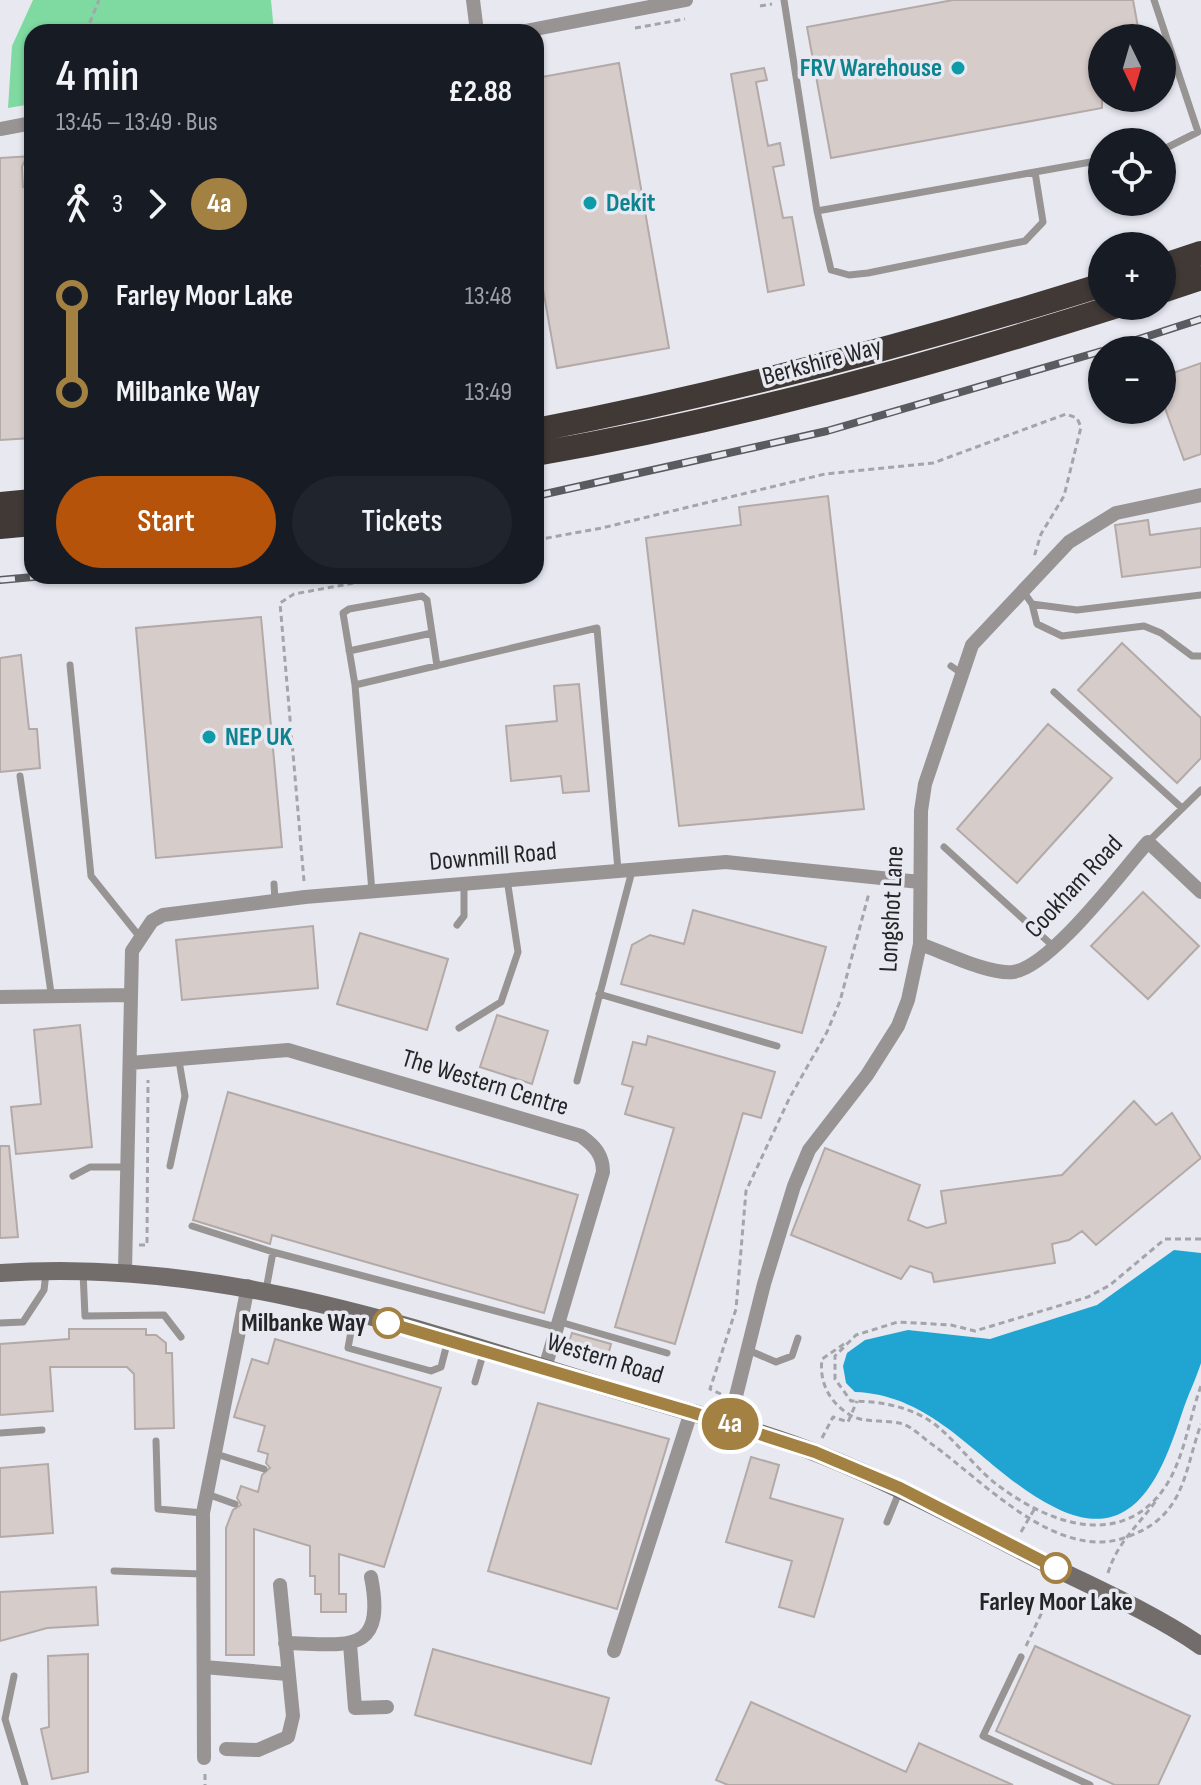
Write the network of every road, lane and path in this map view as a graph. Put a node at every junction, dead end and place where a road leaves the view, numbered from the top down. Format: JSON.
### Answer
{"nodes":[{"id":1,"x":99,"y":0,"type":"edge"},
{"id":2,"x":473,"y":0,"type":"edge"},
{"id":3,"x":686,"y":0,"type":"edge"},
{"id":4,"x":784,"y":0,"type":"edge"},
{"id":5,"x":1154,"y":0,"type":"edge"},
{"id":6,"x":685,"y":19,"type":"dead end"},
{"id":7,"x":89,"y":24,"type":"edge"},
{"id":8,"x":476,"y":24,"type":"edge"},
{"id":9,"x":544,"y":27,"type":"edge"},
{"id":10,"x":635,"y":28,"type":"dead end"},
{"id":11,"x":24,"y":124,"type":"edge"},
{"id":12,"x":3,"y":125,"type":"edge"},
{"id":13,"x":1176,"y":143,"type":"edge"},
{"id":14,"x":1088,"y":163,"type":"edge"},
{"id":15,"x":1035,"y":172,"type":"junction"},
{"id":16,"x":817,"y":211,"type":"junction"},
{"id":17,"x":1201,"y":253,"type":"edge"},
{"id":18,"x":1176,"y":261,"type":"edge"},
{"id":19,"x":1201,"y":278,"type":"edge"},
{"id":20,"x":1176,"y":286,"type":"edge"},
{"id":21,"x":1088,"y":289,"type":"edge"},
{"id":22,"x":1088,"y":315,"type":"edge"},
{"id":23,"x":544,"y":428,"type":"edge"},
{"id":24,"x":544,"y":452,"type":"edge"},
{"id":25,"x":1201,"y":495,"type":"edge"},
{"id":26,"x":24,"y":502,"type":"edge"},
{"id":27,"x":0,"y":504,"type":"edge"},
{"id":28,"x":24,"y":525,"type":"edge"},
{"id":29,"x":0,"y":527,"type":"edge"},
{"id":30,"x":544,"y":539,"type":"edge"},
{"id":31,"x":348,"y":584,"type":"edge"},
{"id":32,"x":1023,"y":591,"type":"junction"},
{"id":33,"x":1201,"y":595,"type":"edge"},
{"id":34,"x":1032,"y":604,"type":"junction"},
{"id":35,"x":432,"y":633,"type":"junction"},
{"id":36,"x":349,"y":651,"type":"junction"},
{"id":37,"x":1201,"y":656,"type":"edge"},
{"id":38,"x":70,"y":665,"type":"dead end"},
{"id":39,"x":437,"y":666,"type":"junction"},
{"id":40,"x":355,"y":685,"type":"junction"},
{"id":41,"x":1054,"y":692,"type":"dead end"},
{"id":42,"x":20,"y":776,"type":"dead end"},
{"id":43,"x":1201,"y":790,"type":"edge"},
{"id":44,"x":1182,"y":808,"type":"junction"},
{"id":45,"x":1148,"y":842,"type":"junction"},
{"id":46,"x":944,"y":847,"type":"dead end"},
{"id":47,"x":625,"y":869,"type":"junction"},
{"id":48,"x":507,"y":879,"type":"junction"},
{"id":49,"x":920,"y":882,"type":"junction"},
{"id":50,"x":274,"y":884,"type":"dead end"},
{"id":51,"x":464,"y":884,"type":"junction"},
{"id":52,"x":305,"y":889,"type":"dead end"},
{"id":53,"x":869,"y":891,"type":"dead end"},
{"id":54,"x":372,"y":892,"type":"junction"},
{"id":55,"x":1201,"y":892,"type":"edge"},
{"id":56,"x":275,"y":900,"type":"junction"},
{"id":57,"x":457,"y":925,"type":"dead end"},
{"id":58,"x":139,"y":936,"type":"junction"},
{"id":59,"x":920,"y":944,"type":"junction"},
{"id":60,"x":1054,"y":947,"type":"junction"},
{"id":61,"x":51,"y":993,"type":"junction"},
{"id":62,"x":599,"y":994,"type":"junction"},
{"id":63,"x":130,"y":995,"type":"junction"},
{"id":64,"x":0,"y":997,"type":"edge"},
{"id":65,"x":459,"y":1028,"type":"dead end"},
{"id":66,"x":777,"y":1046,"type":"dead end"},
{"id":67,"x":179,"y":1061,"type":"junction"},
{"id":68,"x":130,"y":1063,"type":"junction"},
{"id":69,"x":148,"y":1080,"type":"dead end"},
{"id":70,"x":577,"y":1081,"type":"dead end"},
{"id":71,"x":170,"y":1166,"type":"dead end"},
{"id":72,"x":128,"y":1167,"type":"junction"},
{"id":73,"x":73,"y":1176,"type":"dead end"},
{"id":74,"x":192,"y":1226,"type":"dead end"},
{"id":75,"x":1201,"y":1239,"type":"edge"},
{"id":76,"x":144,"y":1245,"type":"dead end"},
{"id":77,"x":273,"y":1252,"type":"junction"},
{"id":78,"x":83,"y":1269,"type":"junction"},
{"id":79,"x":47,"y":1270,"type":"junction"},
{"id":80,"x":125,"y":1271,"type":"junction"},
{"id":81,"x":0,"y":1273,"type":"edge"},
{"id":82,"x":257,"y":1288,"type":"junction"},
{"id":83,"x":355,"y":1313,"type":"junction"},
{"id":84,"x":0,"y":1323,"type":"edge"},
{"id":85,"x":557,"y":1324,"type":"junction"},
{"id":86,"x":181,"y":1337,"type":"dead end"},
{"id":87,"x":798,"y":1338,"type":"dead end"},
{"id":88,"x":448,"y":1340,"type":"junction"},
{"id":89,"x":847,"y":1343,"type":"junction"},
{"id":90,"x":748,"y":1350,"type":"junction"},
{"id":91,"x":484,"y":1351,"type":"junction"},
{"id":92,"x":667,"y":1353,"type":"dead end"},
{"id":93,"x":545,"y":1368,"type":"junction"},
{"id":94,"x":475,"y":1382,"type":"dead end"},
{"id":95,"x":1201,"y":1386,"type":"edge"},
{"id":96,"x":721,"y":1394,"type":"dead end"},
{"id":97,"x":857,"y":1401,"type":"junction"},
{"id":98,"x":691,"y":1412,"type":"junction"},
{"id":99,"x":851,"y":1416,"type":"junction"},
{"id":100,"x":729,"y":1424,"type":"junction"},
{"id":101,"x":1201,"y":1424,"type":"edge"},
{"id":102,"x":42,"y":1430,"type":"dead end"},
{"id":103,"x":0,"y":1433,"type":"edge"},
{"id":104,"x":822,"y":1438,"type":"dead end"},
{"id":105,"x":156,"y":1441,"type":"dead end"},
{"id":106,"x":216,"y":1454,"type":"junction"},
{"id":107,"x":264,"y":1469,"type":"dead end"},
{"id":108,"x":900,"y":1488,"type":"junction"},
{"id":109,"x":205,"y":1493,"type":"junction"},
{"id":110,"x":1160,"y":1494,"type":"junction"},
{"id":111,"x":235,"y":1504,"type":"dead end"},
{"id":112,"x":1035,"y":1508,"type":"junction"},
{"id":113,"x":203,"y":1513,"type":"junction"},
{"id":114,"x":1029,"y":1519,"type":"junction"},
{"id":115,"x":887,"y":1522,"type":"dead end"},
{"id":116,"x":1020,"y":1534,"type":"dead end"},
{"id":117,"x":1124,"y":1539,"type":"junction"},
{"id":118,"x":114,"y":1571,"type":"dead end"},
{"id":119,"x":202,"y":1574,"type":"junction"},
{"id":120,"x":371,"y":1577,"type":"dead end"},
{"id":121,"x":1106,"y":1578,"type":"dead end"},
{"id":122,"x":280,"y":1585,"type":"dead end"},
{"id":123,"x":1052,"y":1591,"type":"dead end"},
{"id":124,"x":285,"y":1643,"type":"junction"},
{"id":125,"x":350,"y":1644,"type":"junction"},
{"id":126,"x":1201,"y":1646,"type":"edge"},
{"id":127,"x":614,"y":1651,"type":"dead end"},
{"id":128,"x":1021,"y":1657,"type":"joint"},
{"id":129,"x":204,"y":1667,"type":"junction"},
{"id":130,"x":287,"y":1674,"type":"junction"},
{"id":131,"x":14,"y":1676,"type":"dead end"},
{"id":132,"x":387,"y":1707,"type":"dead end"},
{"id":133,"x":226,"y":1749,"type":"dead end"},
{"id":134,"x":204,"y":1758,"type":"dead end"},
{"id":135,"x":25,"y":1785,"type":"edge"},
{"id":136,"x":1090,"y":1785,"type":"edge"}],
"edges":[{"from":1,"to":7,"type":"path"},
{"from":2,"to":8,"type":"street"},
{"from":3,"to":9,"type":"street"},
{"from":4,"to":16,"type":"lane"},
{"from":5,"to":13,"type":"lane"},
{"from":6,"to":10,"type":"path"},
{"from":11,"to":12,"type":"street"},
{"from":14,"to":15,"type":"lane"},
{"from":15,"to":16,"type":"lane"},
{"from":15,"to":16,"type":"lane"},
{"from":17,"to":18,"type":"highway"},
{"from":19,"to":20,"type":"highway"},
{"from":21,"to":23,"type":"highway","name":"Berkshire Way"},
{"from":22,"to":24,"type":"highway","name":"Berkshire Way"},
{"from":25,"to":32,"type":"street","name":"Longshot Lane"},
{"from":26,"to":27,"type":"highway"},
{"from":28,"to":29,"type":"highway"},
{"from":30,"to":32,"type":"path"},
{"from":31,"to":52,"type":"path"},
{"from":32,"to":34,"type":"lane"},
{"from":32,"to":49,"type":"street","name":"Longshot Lane"},
{"from":33,"to":34,"type":"lane"},
{"from":34,"to":37,"type":"lane"},
{"from":35,"to":36,"type":"lane"},
{"from":35,"to":36,"type":"lane"},
{"from":35,"to":39,"type":"lane"},
{"from":36,"to":40,"type":"lane"},
{"from":38,"to":58,"type":"lane"},
{"from":39,"to":40,"type":"lane"},
{"from":39,"to":47,"type":"lane"},
{"from":40,"to":54,"type":"lane"},
{"from":41,"to":44,"type":"lane"},
{"from":42,"to":61,"type":"lane"},
{"from":43,"to":44,"type":"lane"},
{"from":44,"to":45,"type":"lane"},
{"from":45,"to":55,"type":"street","name":"Cookham Road"},
{"from":45,"to":60,"type":"street","name":"Cookham Road"},
{"from":46,"to":60,"type":"lane"},
{"from":47,"to":48,"type":"street","name":"Downmill Road"},
{"from":47,"to":49,"type":"street","name":"Downmill Road"},
{"from":47,"to":62,"type":"lane"},
{"from":48,"to":51,"type":"street","name":"Downmill Road"},
{"from":48,"to":65,"type":"lane"},
{"from":49,"to":59,"type":"street","name":"Longshot Lane"},
{"from":50,"to":56,"type":"lane"},
{"from":51,"to":54,"type":"street","name":"Downmill Road"},
{"from":51,"to":57,"type":"lane"},
{"from":53,"to":96,"type":"path","name":"Longshot Lane"},
{"from":54,"to":56,"type":"street","name":"Downmill Road"},
{"from":56,"to":58,"type":"street","name":"Downmill Road"},
{"from":58,"to":63,"type":"street"},
{"from":59,"to":60,"type":"street","name":"Cookham Road"},
{"from":59,"to":90,"type":"street","name":"Longshot Lane"},
{"from":61,"to":63,"type":"street"},
{"from":61,"to":64,"type":"street"},
{"from":62,"to":66,"type":"lane"},
{"from":62,"to":70,"type":"lane"},
{"from":63,"to":68,"type":"street"},
{"from":67,"to":68,"type":"street","name":"The Western Centre"},
{"from":67,"to":71,"type":"lane"},
{"from":67,"to":85,"type":"street","name":"The Western Centre"},
{"from":68,"to":72,"type":"street"},
{"from":69,"to":76,"type":"path"},
{"from":72,"to":73,"type":"lane"},
{"from":72,"to":80,"type":"street"},
{"from":74,"to":77,"type":"lane"},
{"from":75,"to":89,"type":"path"},
{"from":77,"to":82,"type":"lane"},
{"from":77,"to":85,"type":"lane"},
{"from":78,"to":79,"type":"street","name":"Western Road"},
{"from":78,"to":80,"type":"street","name":"Western Road"},
{"from":78,"to":86,"type":"lane"},
{"from":79,"to":81,"type":"street","name":"Western Road"},
{"from":79,"to":84,"type":"lane"},
{"from":80,"to":82,"type":"street","name":"Western Road"},
{"from":82,"to":83,"type":"street","name":"Western Road"},
{"from":82,"to":106,"type":"street"},
{"from":83,"to":88,"type":"street","name":"Western Road"},
{"from":83,"to":88,"type":"lane"},
{"from":85,"to":92,"type":"lane"},
{"from":85,"to":93,"type":"street","name":"The Western Centre"},
{"from":87,"to":90,"type":"lane"},
{"from":88,"to":91,"type":"street","name":"Western Road"},
{"from":89,"to":97,"type":"path"},
{"from":89,"to":99,"type":"path"},
{"from":90,"to":100,"type":"street","name":"Longshot Lane"},
{"from":91,"to":93,"type":"street","name":"Western Road"},
{"from":91,"to":94,"type":"lane"},
{"from":93,"to":98,"type":"street","name":"Western Road"},
{"from":95,"to":110,"type":"path"},
{"from":97,"to":99,"type":"path"},
{"from":97,"to":112,"type":"path"},
{"from":98,"to":100,"type":"street","name":"Western Road"},
{"from":98,"to":127,"type":"street"},
{"from":99,"to":104,"type":"path"},
{"from":99,"to":114,"type":"path"},
{"from":100,"to":108,"type":"street","name":"Western Road"},
{"from":101,"to":117,"type":"path"},
{"from":102,"to":103,"type":"lane"},
{"from":105,"to":113,"type":"lane"},
{"from":106,"to":107,"type":"lane"},
{"from":106,"to":109,"type":"street"},
{"from":108,"to":115,"type":"lane"},
{"from":108,"to":126,"type":"street","name":"Western Road"},
{"from":109,"to":111,"type":"lane"},
{"from":109,"to":113,"type":"street"},
{"from":110,"to":112,"type":"path"},
{"from":110,"to":117,"type":"path"},
{"from":112,"to":114,"type":"path"},
{"from":113,"to":119,"type":"street"},
{"from":114,"to":116,"type":"path"},
{"from":114,"to":117,"type":"path"},
{"from":117,"to":121,"type":"path"},
{"from":118,"to":119,"type":"lane"},
{"from":119,"to":129,"type":"street"},
{"from":120,"to":125,"type":"street"},
{"from":122,"to":124,"type":"street"},
{"from":123,"to":128,"type":"path"},
{"from":124,"to":125,"type":"street"},
{"from":124,"to":130,"type":"street"},
{"from":125,"to":132,"type":"street"},
{"from":128,"to":136,"type":"lane"},
{"from":129,"to":130,"type":"street"},
{"from":129,"to":134,"type":"street"},
{"from":130,"to":133,"type":"street"},
{"from":131,"to":135,"type":"lane"}]}
